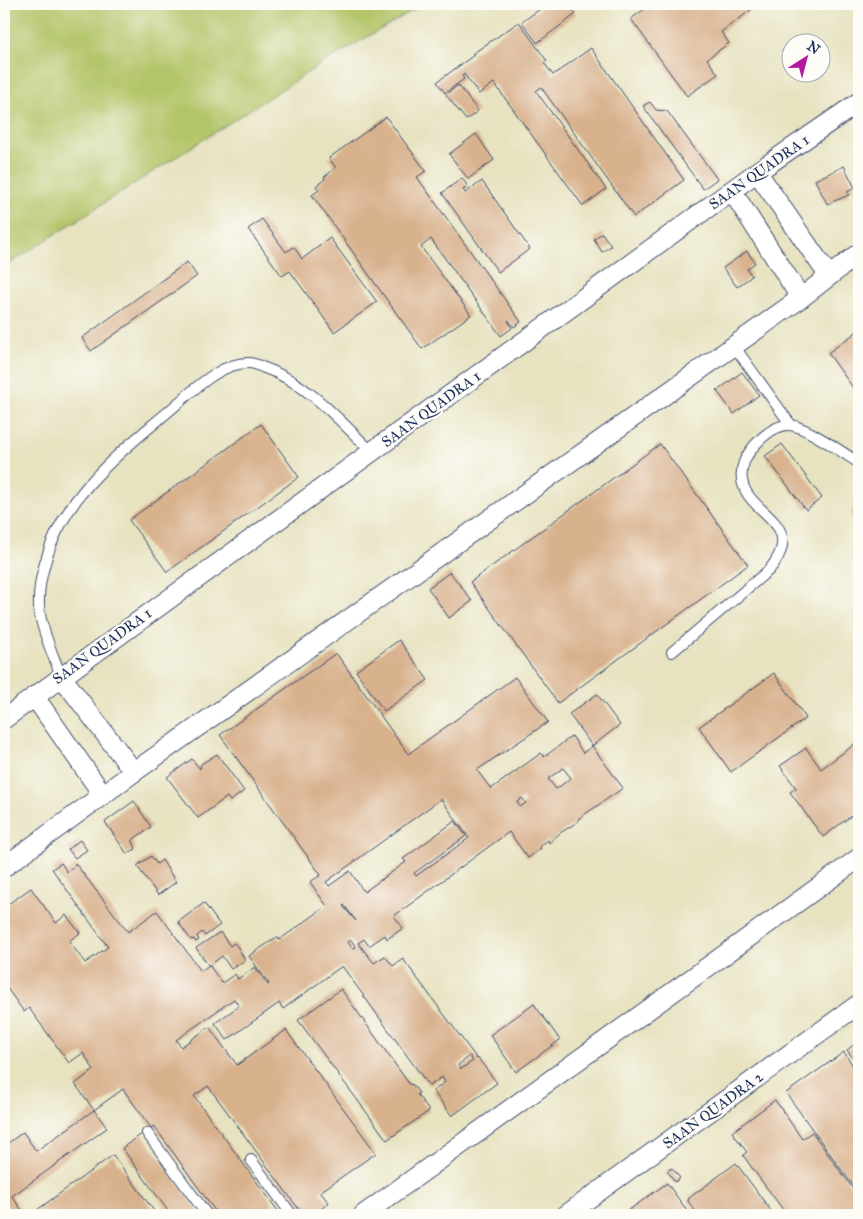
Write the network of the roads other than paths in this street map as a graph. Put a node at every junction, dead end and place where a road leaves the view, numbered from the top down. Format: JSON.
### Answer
{"nodes":[{"id":1,"x":859,"y":102,"type":"edge"},
{"id":2,"x":757,"y":172,"type":"junction"},
{"id":3,"x":732,"y":191,"type":"junction"},
{"id":4,"x":859,"y":253,"type":"edge"},
{"id":5,"x":828,"y":276,"type":"junction"},
{"id":6,"x":801,"y":298,"type":"junction"},
{"id":7,"x":734,"y":346,"type":"junction"},
{"id":8,"x":791,"y":424,"type":"junction"},
{"id":9,"x":372,"y":452,"type":"junction"},
{"id":10,"x":859,"y":463,"type":"edge"},
{"id":11,"x":672,"y":652,"type":"dead end"},
{"id":12,"x":61,"y":676,"type":"junction"},
{"id":13,"x":34,"y":696,"type":"junction"},
{"id":14,"x":4,"y":719,"type":"edge"},
{"id":15,"x":134,"y":772,"type":"junction"},
{"id":16,"x":102,"y":795,"type":"junction"},
{"id":17,"x":859,"y":858,"type":"edge"},
{"id":18,"x":4,"y":867,"type":"edge"},
{"id":19,"x":859,"y":1004,"type":"edge"},
{"id":20,"x":147,"y":1132,"type":"dead end"},
{"id":21,"x":251,"y":1160,"type":"dead end"},
{"id":22,"x":207,"y":1215,"type":"edge"},
{"id":23,"x":292,"y":1215,"type":"edge"},
{"id":24,"x":363,"y":1215,"type":"edge"},
{"id":25,"x":566,"y":1215,"type":"edge"}],
"edges":[{"from":1,"to":2,"type":"street","name":"SAAN QUADRA 1"},
{"from":2,"to":3,"type":"street","name":"SAAN QUADRA 1"},
{"from":2,"to":5,"type":"street"},
{"from":3,"to":6,"type":"street"},
{"from":3,"to":9,"type":"street","name":"SAAN QUADRA 1"},
{"from":4,"to":5,"type":"street"},
{"from":5,"to":6,"type":"street"},
{"from":6,"to":7,"type":"street"},
{"from":7,"to":8,"type":"lane"},
{"from":7,"to":15,"type":"street"},
{"from":8,"to":10,"type":"lane"},
{"from":8,"to":11,"type":"lane"},
{"from":9,"to":12,"type":"street","name":"SAAN QUADRA 1"},
{"from":9,"to":12,"type":"lane"},
{"from":12,"to":13,"type":"street","name":"SAAN QUADRA 1"},
{"from":12,"to":15,"type":"street"},
{"from":13,"to":14,"type":"street","name":"SAAN QUADRA 1"},
{"from":13,"to":16,"type":"street"},
{"from":15,"to":16,"type":"street"},
{"from":16,"to":18,"type":"street"},
{"from":17,"to":24,"type":"street"},
{"from":19,"to":25,"type":"street","name":"SAAN QUADRA 2"},
{"from":20,"to":22,"type":"lane"},
{"from":21,"to":23,"type":"lane"}]}
